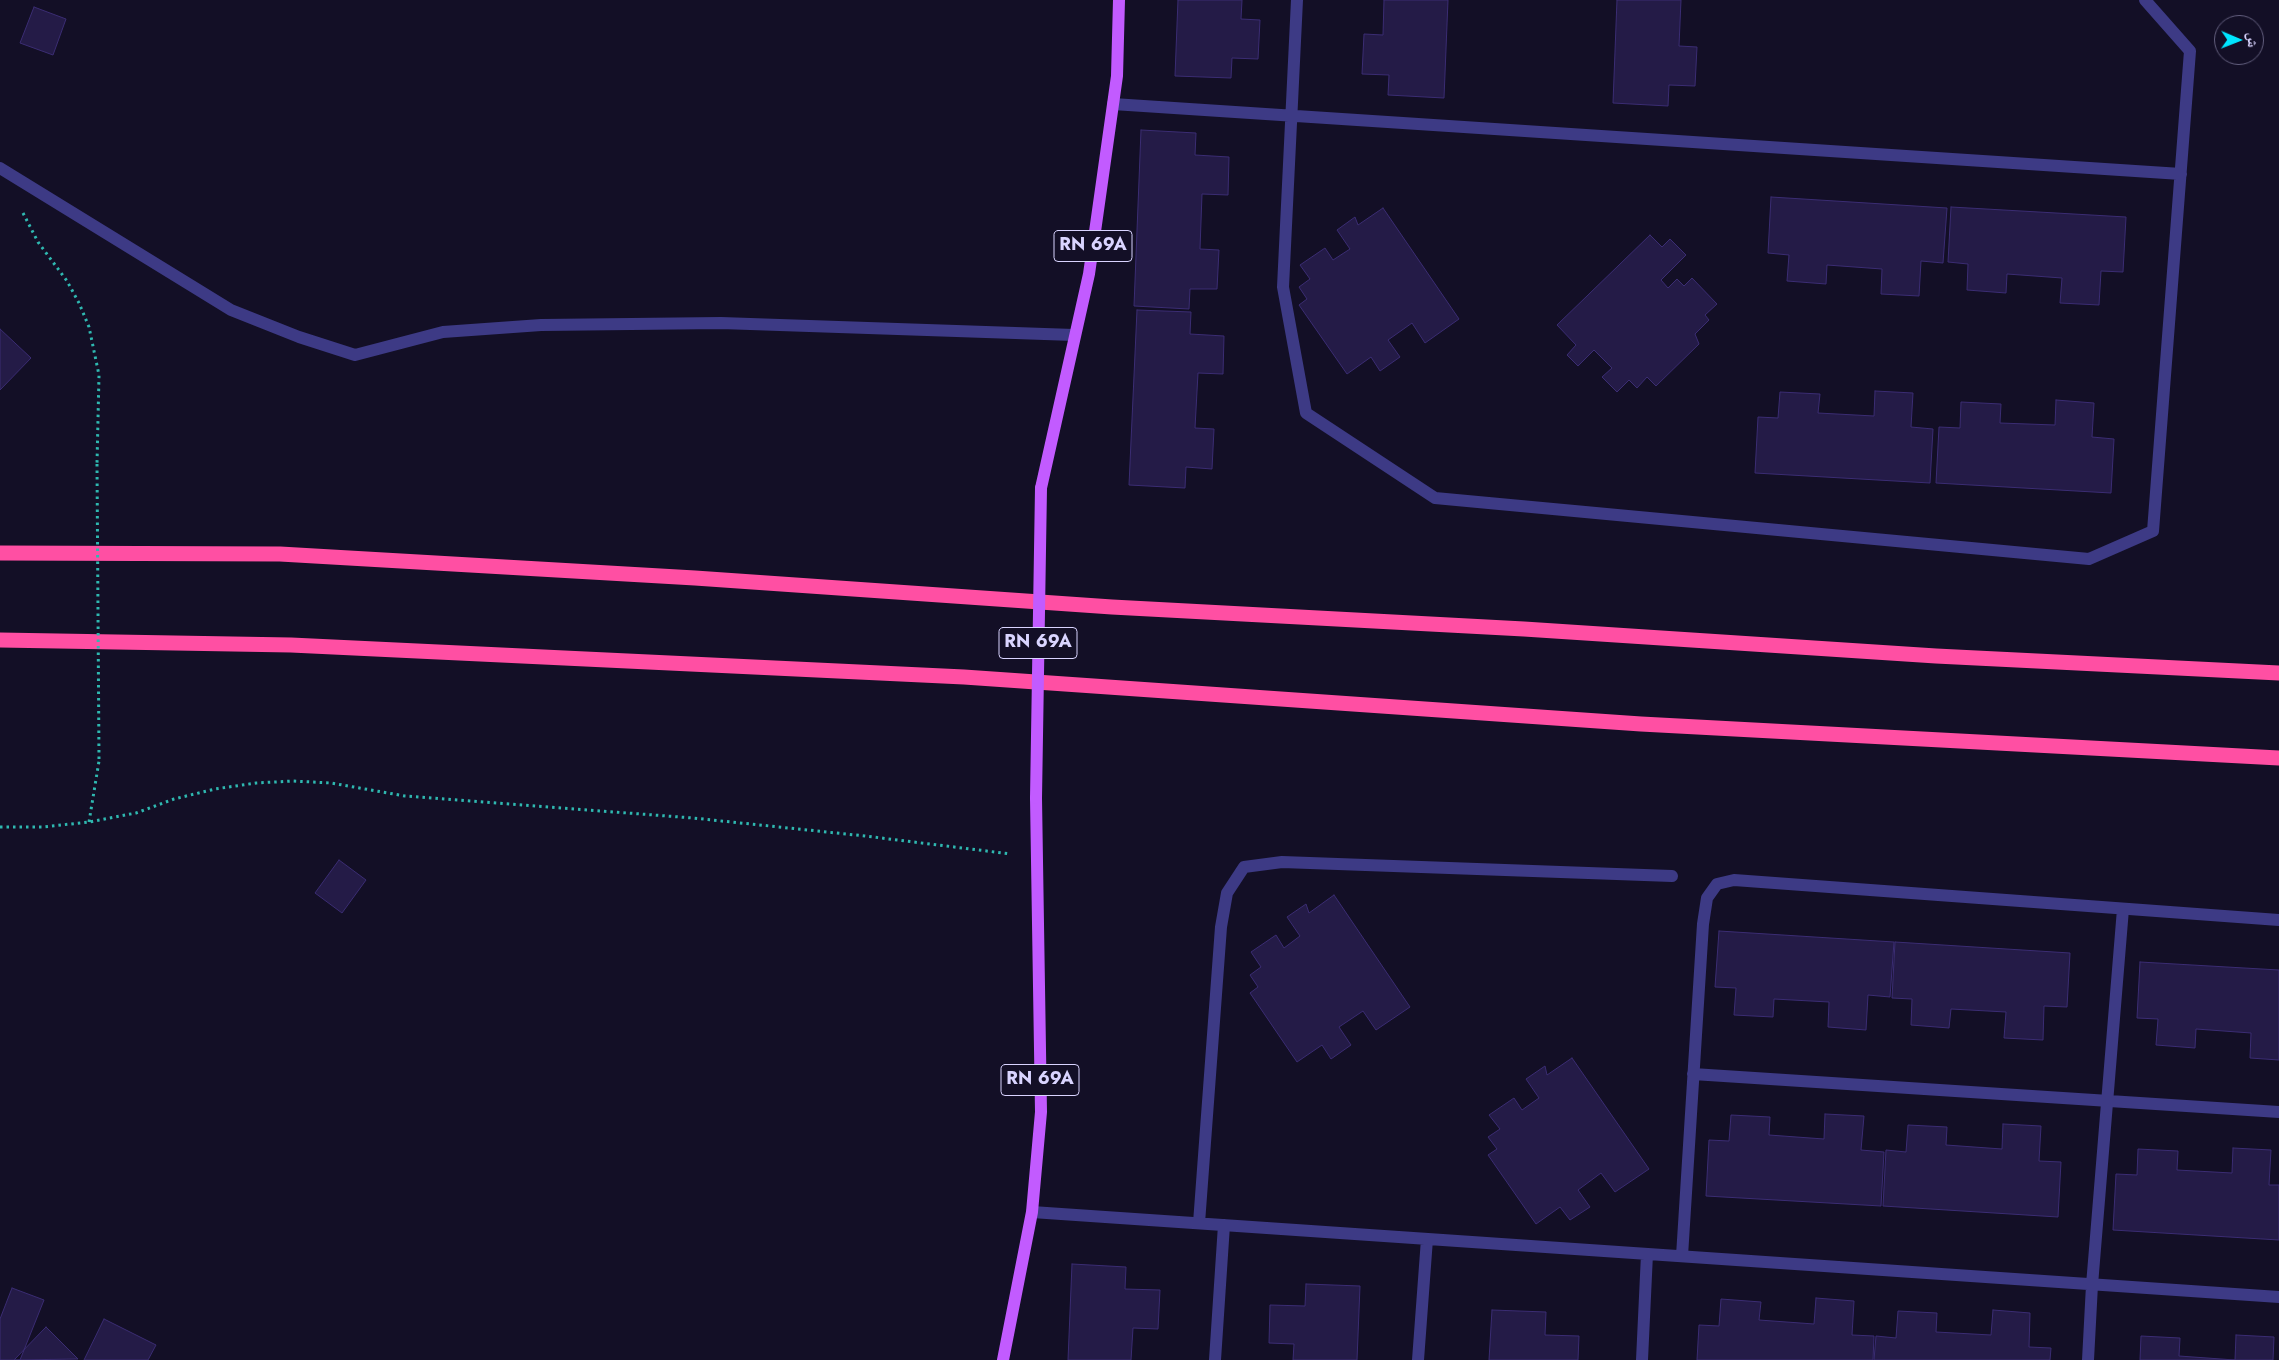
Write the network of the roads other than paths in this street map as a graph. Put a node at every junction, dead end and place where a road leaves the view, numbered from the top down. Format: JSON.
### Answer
{"nodes":[{"id":1,"x":1119,"y":0,"type":"edge"},
{"id":2,"x":1297,"y":0,"type":"edge"},
{"id":3,"x":2145,"y":0,"type":"edge"},
{"id":4,"x":1113,"y":104,"type":"junction"},
{"id":5,"x":1292,"y":116,"type":"junction"},
{"id":6,"x":0,"y":168,"type":"edge"},
{"id":7,"x":2181,"y":174,"type":"junction"},
{"id":8,"x":1074,"y":335,"type":"junction"},
{"id":9,"x":0,"y":553,"type":"edge"},
{"id":10,"x":0,"y":640,"type":"edge"},
{"id":11,"x":2279,"y":673,"type":"edge"},
{"id":12,"x":2279,"y":758,"type":"edge"},
{"id":13,"x":1672,"y":876,"type":"dead end"},
{"id":14,"x":2123,"y":909,"type":"junction"},
{"id":15,"x":2279,"y":920,"type":"edge"},
{"id":16,"x":1693,"y":1074,"type":"junction"},
{"id":17,"x":2107,"y":1101,"type":"junction"},
{"id":18,"x":2279,"y":1112,"type":"edge"},
{"id":19,"x":1032,"y":1212,"type":"junction"},
{"id":20,"x":1198,"y":1223,"type":"junction"},
{"id":21,"x":1224,"y":1225,"type":"junction"},
{"id":22,"x":1427,"y":1239,"type":"junction"},
{"id":23,"x":1647,"y":1254,"type":"junction"},
{"id":24,"x":1682,"y":1256,"type":"junction"},
{"id":25,"x":2092,"y":1285,"type":"junction"},
{"id":26,"x":2279,"y":1297,"type":"edge"},
{"id":27,"x":1003,"y":1360,"type":"edge"},
{"id":28,"x":1215,"y":1360,"type":"edge"},
{"id":29,"x":1418,"y":1360,"type":"edge"},
{"id":30,"x":1642,"y":1360,"type":"edge"},
{"id":31,"x":2088,"y":1360,"type":"edge"}],
"edges":[{"from":1,"to":4,"type":"main road","number":"RN 69A"},
{"from":2,"to":5,"type":"street"},
{"from":3,"to":7,"type":"street"},
{"from":4,"to":5,"type":"street"},
{"from":4,"to":8,"type":"main road","number":"RN 69A"},
{"from":5,"to":7,"type":"street"},
{"from":5,"to":7,"type":"street"},
{"from":6,"to":8,"type":"street"},
{"from":8,"to":19,"type":"main road","number":"RN 69A","bridge":true},
{"from":9,"to":11,"type":"highway"},
{"from":10,"to":12,"type":"highway"},
{"from":13,"to":20,"type":"street"},
{"from":14,"to":15,"type":"street"},
{"from":14,"to":16,"type":"street"},
{"from":14,"to":17,"type":"street"},
{"from":16,"to":17,"type":"street"},
{"from":16,"to":24,"type":"street"},
{"from":17,"to":18,"type":"street"},
{"from":17,"to":25,"type":"street"},
{"from":19,"to":20,"type":"street"},
{"from":19,"to":27,"type":"main road","number":"RN 69A"},
{"from":20,"to":21,"type":"street"},
{"from":21,"to":22,"type":"street"},
{"from":21,"to":28,"type":"street"},
{"from":22,"to":23,"type":"street"},
{"from":22,"to":29,"type":"street"},
{"from":23,"to":24,"type":"street"},
{"from":23,"to":30,"type":"street"},
{"from":24,"to":25,"type":"street"},
{"from":25,"to":26,"type":"street"},
{"from":25,"to":31,"type":"street"}]}
